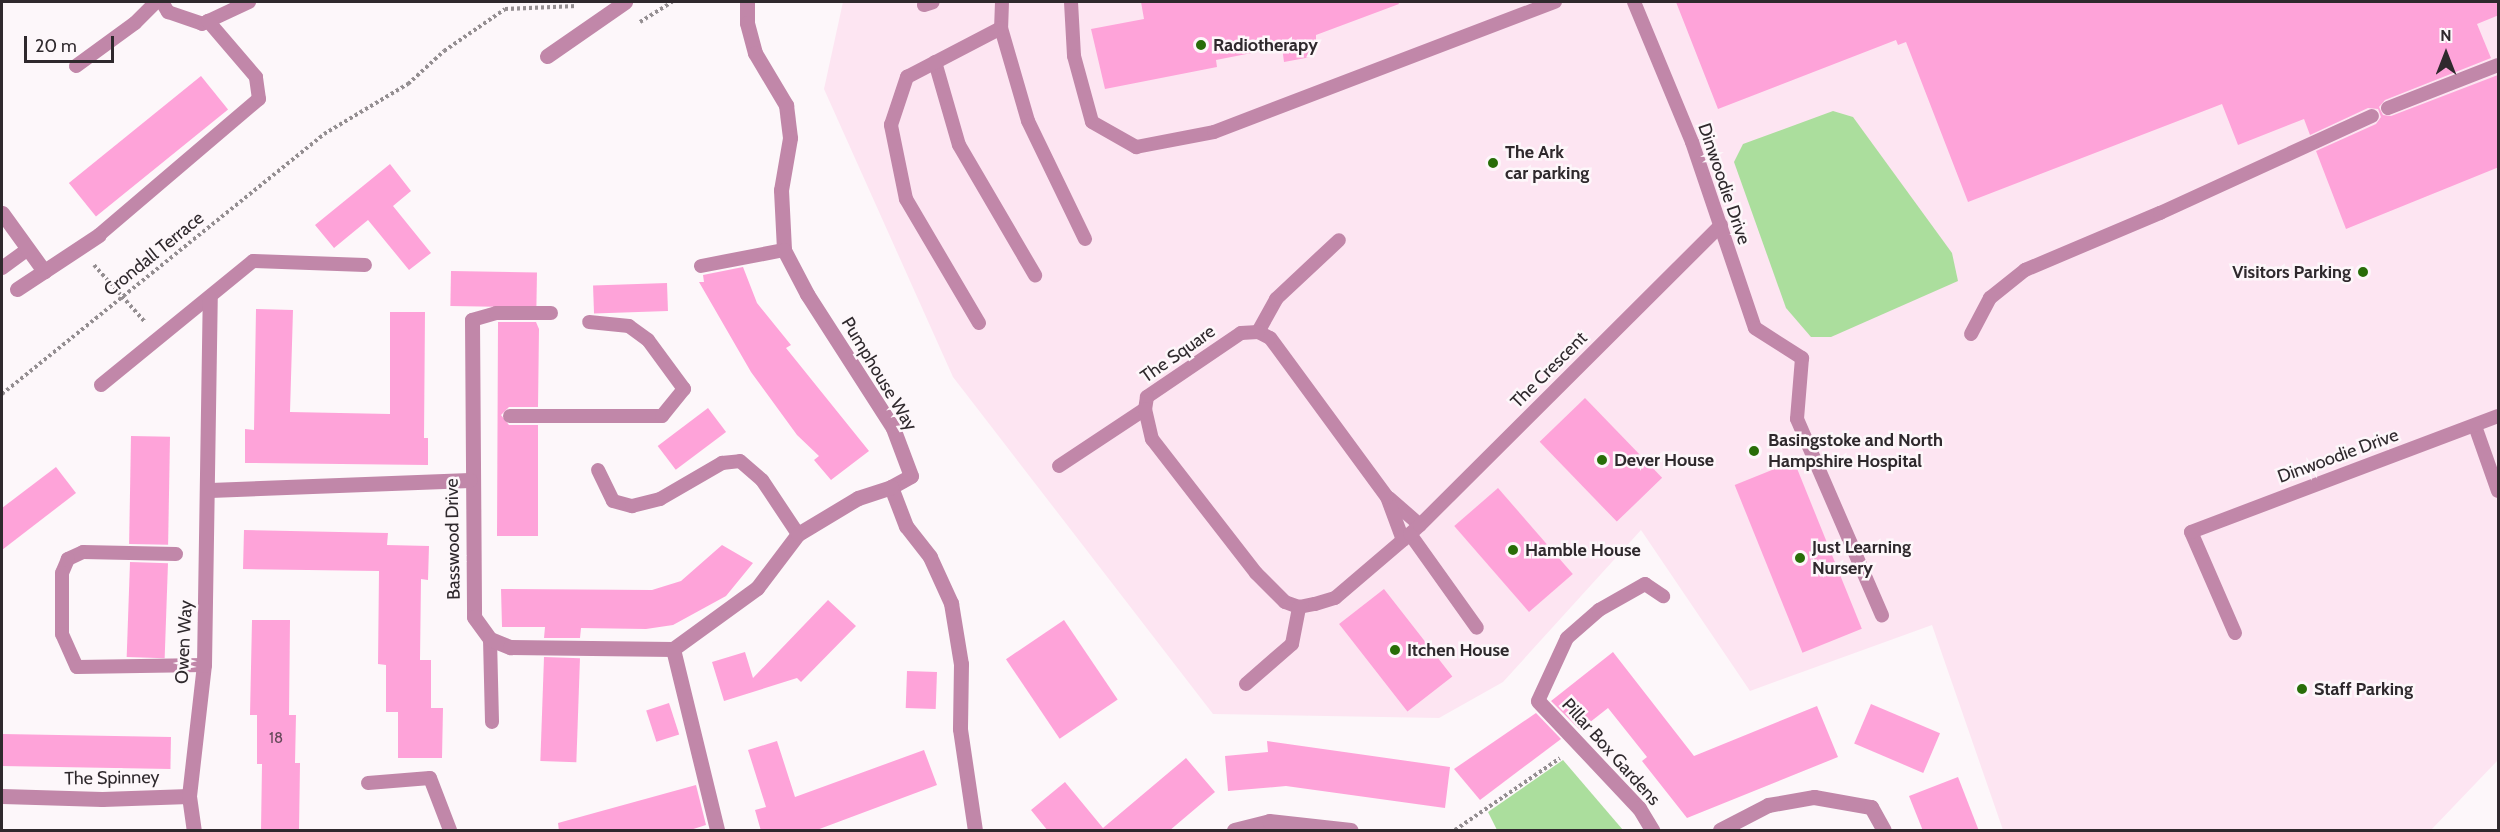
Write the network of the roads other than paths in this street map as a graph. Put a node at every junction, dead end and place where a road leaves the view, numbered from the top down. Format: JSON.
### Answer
{"nodes":[{"id":1,"x":156,"y":2,"type":"edge"},
{"id":2,"x":162,"y":2,"type":"edge"},
{"id":3,"x":249,"y":2,"type":"edge"},
{"id":4,"x":624,"y":2,"type":"edge"},
{"id":5,"x":747,"y":2,"type":"edge"},
{"id":6,"x":1002,"y":2,"type":"edge"},
{"id":7,"x":1071,"y":2,"type":"edge"},
{"id":8,"x":1555,"y":2,"type":"edge"},
{"id":9,"x":1634,"y":2,"type":"edge"},
{"id":10,"x":208,"y":21,"type":"junction"},
{"id":11,"x":1001,"y":28,"type":"junction"},
{"id":12,"x":547,"y":56,"type":"dead end"},
{"id":13,"x":936,"y":62,"type":"junction"},
{"id":14,"x":2499,"y":65,"type":"edge"},
{"id":15,"x":76,"y":66,"type":"dead end"},
{"id":16,"x":2388,"y":108,"type":"dead end"},
{"id":17,"x":2372,"y":116,"type":"dead end"},
{"id":18,"x":2,"y":213,"type":"edge"},
{"id":19,"x":1721,"y":225,"type":"junction"},
{"id":20,"x":99,"y":235,"type":"joint"},
{"id":21,"x":1085,"y":239,"type":"dead end"},
{"id":22,"x":1339,"y":240,"type":"dead end"},
{"id":23,"x":28,"y":249,"type":"junction"},
{"id":24,"x":784,"y":250,"type":"junction"},
{"id":25,"x":365,"y":265,"type":"dead end"},
{"id":26,"x":701,"y":266,"type":"dead end"},
{"id":27,"x":2,"y":268,"type":"edge"},
{"id":28,"x":44,"y":271,"type":"junction"},
{"id":29,"x":1035,"y":275,"type":"dead end"},
{"id":30,"x":17,"y":290,"type":"dead end"},
{"id":31,"x":210,"y":299,"type":"junction"},
{"id":32,"x":551,"y":313,"type":"dead end"},
{"id":33,"x":472,"y":320,"type":"joint"},
{"id":34,"x":589,"y":322,"type":"dead end"},
{"id":35,"x":979,"y":323,"type":"dead end"},
{"id":36,"x":1258,"y":332,"type":"junction"},
{"id":37,"x":1971,"y":334,"type":"dead end"},
{"id":38,"x":101,"y":385,"type":"dead end"},
{"id":39,"x":1144,"y":409,"type":"junction"},
{"id":40,"x":510,"y":416,"type":"dead end"},
{"id":41,"x":2499,"y":417,"type":"edge"},
{"id":42,"x":2475,"y":426,"type":"junction"},
{"id":43,"x":1059,"y":466,"type":"dead end"},
{"id":44,"x":598,"y":470,"type":"dead end"},
{"id":45,"x":470,"y":480,"type":"junction"},
{"id":46,"x":891,"y":487,"type":"junction"},
{"id":47,"x":210,"y":490,"type":"junction"},
{"id":48,"x":2499,"y":491,"type":"edge"},
{"id":49,"x":1387,"y":497,"type":"junction"},
{"id":50,"x":1411,"y":533,"type":"junction"},
{"id":51,"x":798,"y":534,"type":"junction"},
{"id":52,"x":176,"y":554,"type":"dead end"},
{"id":53,"x":1663,"y":596,"type":"dead end"},
{"id":54,"x":1299,"y":607,"type":"junction"},
{"id":55,"x":1882,"y":615,"type":"dead end"},
{"id":56,"x":1477,"y":628,"type":"dead end"},
{"id":57,"x":2235,"y":633,"type":"dead end"},
{"id":58,"x":490,"y":639,"type":"junction"},
{"id":59,"x":673,"y":649,"type":"junction"},
{"id":60,"x":204,"y":665,"type":"junction"},
{"id":61,"x":1246,"y":684,"type":"dead end"},
{"id":62,"x":1538,"y":700,"type":"joint"},
{"id":63,"x":492,"y":722,"type":"dead end"},
{"id":64,"x":369,"y":783,"type":"dead end"},
{"id":65,"x":2,"y":796,"type":"edge"},
{"id":66,"x":189,"y":796,"type":"junction"},
{"id":67,"x":1270,"y":826,"type":"edge"},
{"id":68,"x":195,"y":831,"type":"edge"},
{"id":69,"x":450,"y":831,"type":"edge"},
{"id":70,"x":717,"y":831,"type":"edge"},
{"id":71,"x":975,"y":831,"type":"edge"},
{"id":72,"x":1234,"y":831,"type":"edge"},
{"id":73,"x":1351,"y":831,"type":"edge"},
{"id":74,"x":1652,"y":831,"type":"edge"},
{"id":75,"x":1720,"y":831,"type":"edge"},
{"id":76,"x":1884,"y":831,"type":"edge"}],
"edges":[{"from":1,"to":15,"type":"lane"},
{"from":2,"to":10,"type":"lane"},
{"from":3,"to":10,"type":"lane"},
{"from":4,"to":12,"type":"street"},
{"from":5,"to":24,"type":"street","name":"Pumphouse Way"},
{"from":6,"to":11,"type":"lane"},
{"from":7,"to":8,"type":"lane"},
{"from":9,"to":19,"type":"lane","name":"Dinwoodie Drive"},
{"from":10,"to":20,"type":"lane"},
{"from":11,"to":13,"type":"lane"},
{"from":11,"to":21,"type":"lane"},
{"from":13,"to":29,"type":"lane"},
{"from":13,"to":35,"type":"lane"},
{"from":14,"to":16,"type":"lane"},
{"from":17,"to":37,"type":"lane"},
{"from":18,"to":23,"type":"street"},
{"from":19,"to":50,"type":"lane","name":"The Crescent"},
{"from":19,"to":55,"type":"lane","name":"Dinwoodie Drive"},
{"from":20,"to":28,"type":"street"},
{"from":22,"to":36,"type":"lane"},
{"from":23,"to":27,"type":"lane"},
{"from":23,"to":28,"type":"street"},
{"from":24,"to":26,"type":"lane"},
{"from":24,"to":46,"type":"street","name":"Pumphouse Way"},
{"from":25,"to":31,"type":"lane"},
{"from":28,"to":30,"type":"street"},
{"from":31,"to":38,"type":"lane"},
{"from":31,"to":47,"type":"street","name":"Owen Way"},
{"from":32,"to":33,"type":"lane"},
{"from":33,"to":45,"type":"street","name":"Basswood Drive"},
{"from":34,"to":40,"type":"lane"},
{"from":36,"to":39,"type":"lane","name":"The Square"},
{"from":36,"to":49,"type":"lane"},
{"from":39,"to":43,"type":"lane"},
{"from":39,"to":54,"type":"lane","name":"The Square"},
{"from":41,"to":42,"type":"lane","name":"Dinwoodie Drive"},
{"from":42,"to":48,"type":"lane"},
{"from":42,"to":57,"type":"lane","name":"Dinwoodie Drive"},
{"from":44,"to":51,"type":"lane"},
{"from":45,"to":47,"type":"street"},
{"from":45,"to":58,"type":"street","name":"Basswood Drive"},
{"from":46,"to":51,"type":"street"},
{"from":46,"to":71,"type":"street"},
{"from":47,"to":60,"type":"street","name":"Owen Way"},
{"from":49,"to":50,"type":"lane"},
{"from":49,"to":50,"type":"lane"},
{"from":50,"to":54,"type":"lane"},
{"from":50,"to":56,"type":"lane"},
{"from":51,"to":59,"type":"street"},
{"from":52,"to":60,"type":"lane"},
{"from":53,"to":62,"type":"lane"},
{"from":54,"to":61,"type":"lane"},
{"from":58,"to":59,"type":"street"},
{"from":58,"to":63,"type":"lane"},
{"from":59,"to":70,"type":"street"},
{"from":60,"to":66,"type":"street","name":"Owen Way"},
{"from":62,"to":74,"type":"street","name":"Pillar Box Gardens"},
{"from":64,"to":69,"type":"lane"},
{"from":65,"to":66,"type":"street","name":"The Spinney"},
{"from":66,"to":68,"type":"street"},
{"from":67,"to":72,"type":"street"},
{"from":67,"to":73,"type":"street"},
{"from":75,"to":76,"type":"street"}]}
